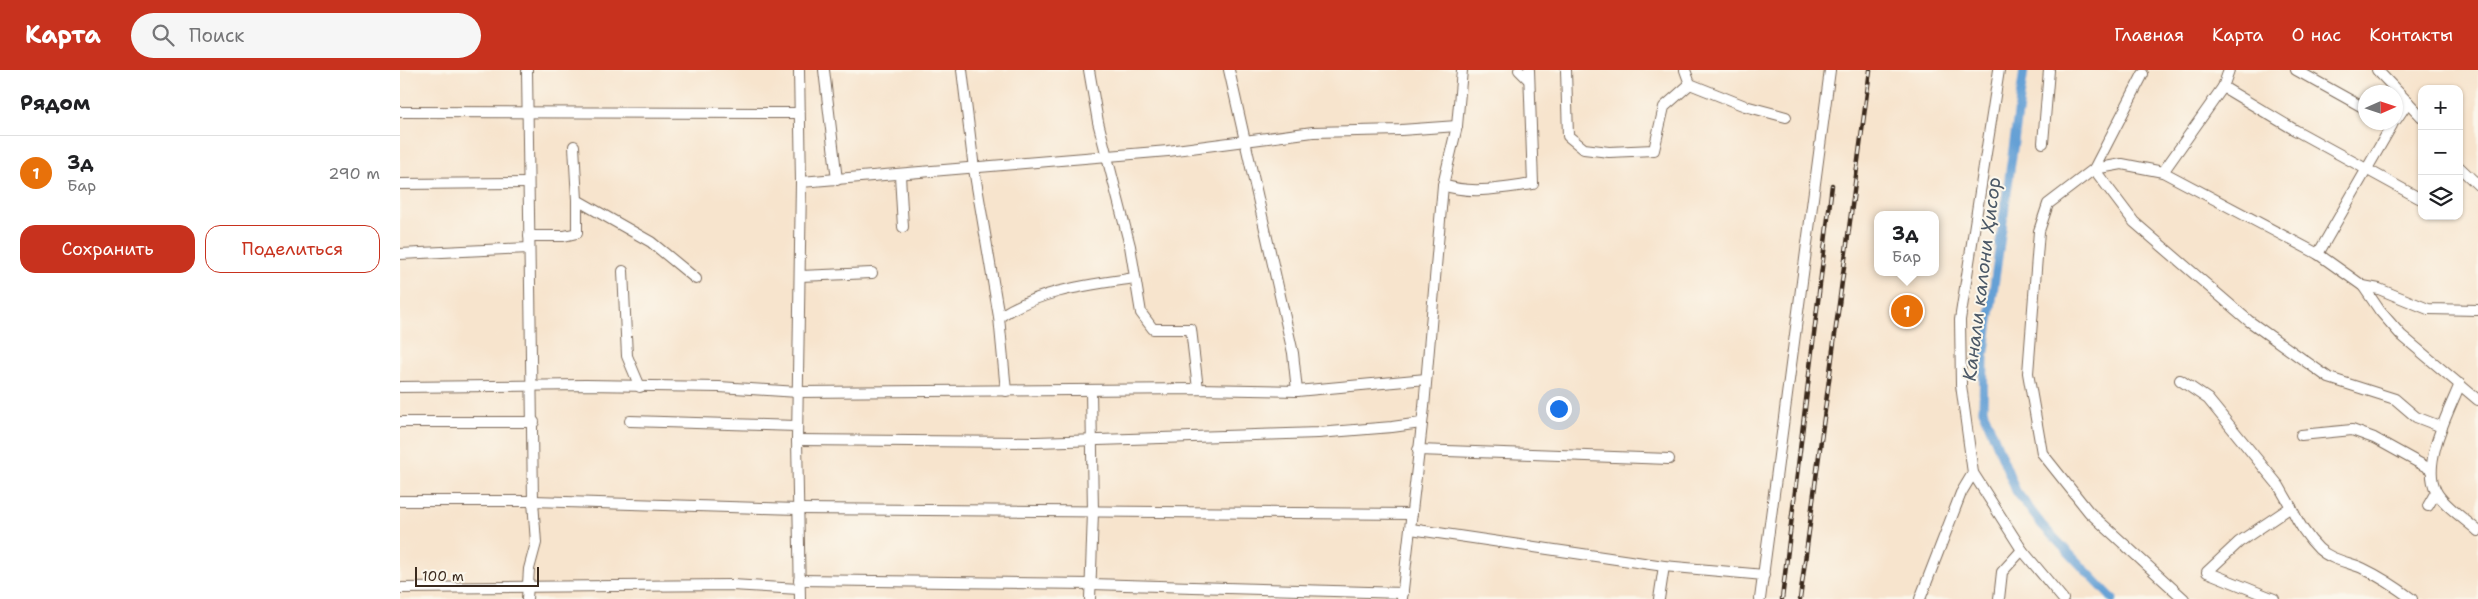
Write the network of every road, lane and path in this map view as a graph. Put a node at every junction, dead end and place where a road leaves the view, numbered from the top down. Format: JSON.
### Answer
{"nodes":[{"id":1,"x":527,"y":70,"type":"edge"},
{"id":2,"x":800,"y":70,"type":"edge"},
{"id":3,"x":824,"y":70,"type":"edge"},
{"id":4,"x":962,"y":70,"type":"edge"},
{"id":5,"x":1089,"y":70,"type":"edge"},
{"id":6,"x":1228,"y":70,"type":"edge"},
{"id":7,"x":1462,"y":70,"type":"edge"},
{"id":8,"x":1519,"y":70,"type":"edge"},
{"id":9,"x":1566,"y":70,"type":"edge"},
{"id":10,"x":1685,"y":70,"type":"edge"},
{"id":11,"x":1830,"y":70,"type":"edge"},
{"id":12,"x":1999,"y":70,"type":"edge"},
{"id":13,"x":2049,"y":70,"type":"edge"},
{"id":14,"x":2229,"y":70,"type":"edge"},
{"id":15,"x":2296,"y":70,"type":"edge"},
{"id":16,"x":2377,"y":70,"type":"edge"},
{"id":17,"x":2143,"y":74,"type":"dead end"},
{"id":18,"x":1529,"y":75,"type":"edge"},
{"id":19,"x":1690,"y":84,"type":"junction"},
{"id":20,"x":2223,"y":87,"type":"junction"},
{"id":21,"x":2408,"y":102,"type":"junction"},
{"id":22,"x":2358,"y":105,"type":"edge"},
{"id":23,"x":2403,"y":108,"type":"edge"},
{"id":24,"x":527,"y":111,"type":"junction"},
{"id":25,"x":400,"y":112,"type":"edge"},
{"id":26,"x":799,"y":113,"type":"junction"},
{"id":27,"x":2418,"y":113,"type":"edge"},
{"id":28,"x":1786,"y":117,"type":"dead end"},
{"id":29,"x":1457,"y":126,"type":"junction"},
{"id":30,"x":2388,"y":130,"type":"edge"},
{"id":31,"x":1246,"y":141,"type":"junction"},
{"id":32,"x":2043,"y":143,"type":"dead end"},
{"id":33,"x":574,"y":146,"type":"dead end"},
{"id":34,"x":1108,"y":155,"type":"junction"},
{"id":35,"x":974,"y":169,"type":"junction"},
{"id":36,"x":2094,"y":169,"type":"junction"},
{"id":37,"x":2368,"y":170,"type":"junction"},
{"id":38,"x":2463,"y":170,"type":"edge"},
{"id":39,"x":2164,"y":172,"type":"junction"},
{"id":40,"x":900,"y":175,"type":"junction"},
{"id":41,"x":836,"y":180,"type":"junction"},
{"id":42,"x":801,"y":182,"type":"junction"},
{"id":43,"x":527,"y":183,"type":"junction"},
{"id":44,"x":400,"y":184,"type":"edge"},
{"id":45,"x":1443,"y":185,"type":"junction"},
{"id":46,"x":2478,"y":185,"type":"edge"},
{"id":47,"x":2418,"y":197,"type":"edge"},
{"id":48,"x":577,"y":200,"type":"junction"},
{"id":49,"x":903,"y":227,"type":"dead end"},
{"id":50,"x":529,"y":236,"type":"junction"},
{"id":51,"x":529,"y":248,"type":"junction"},
{"id":52,"x":400,"y":254,"type":"edge"},
{"id":53,"x":2318,"y":254,"type":"junction"},
{"id":54,"x":623,"y":271,"type":"dead end"},
{"id":55,"x":872,"y":273,"type":"dead end"},
{"id":56,"x":800,"y":276,"type":"junction"},
{"id":57,"x":1135,"y":278,"type":"junction"},
{"id":58,"x":696,"y":279,"type":"dead end"},
{"id":59,"x":2363,"y":286,"type":"junction"},
{"id":60,"x":2478,"y":310,"type":"edge"},
{"id":61,"x":999,"y":317,"type":"junction"},
{"id":62,"x":1426,"y":379,"type":"junction"},
{"id":63,"x":2180,"y":380,"type":"dead end"},
{"id":64,"x":2460,"y":384,"type":"junction"},
{"id":65,"x":532,"y":385,"type":"junction"},
{"id":66,"x":400,"y":387,"type":"edge"},
{"id":67,"x":640,"y":387,"type":"junction"},
{"id":68,"x":1198,"y":389,"type":"junction"},
{"id":69,"x":1091,"y":390,"type":"junction"},
{"id":70,"x":1006,"y":391,"type":"junction"},
{"id":71,"x":1297,"y":391,"type":"junction"},
{"id":72,"x":798,"y":392,"type":"junction"},
{"id":73,"x":2478,"y":400,"type":"edge"},
{"id":74,"x":630,"y":420,"type":"dead end"},
{"id":75,"x":400,"y":422,"type":"edge"},
{"id":76,"x":534,"y":422,"type":"junction"},
{"id":77,"x":1421,"y":423,"type":"junction"},
{"id":78,"x":797,"y":426,"type":"junction"},
{"id":79,"x":2442,"y":427,"type":"junction"},
{"id":80,"x":2301,"y":435,"type":"dead end"},
{"id":81,"x":797,"y":440,"type":"junction"},
{"id":82,"x":1091,"y":440,"type":"junction"},
{"id":83,"x":1418,"y":450,"type":"junction"},
{"id":84,"x":1669,"y":459,"type":"dead end"},
{"id":85,"x":2430,"y":469,"type":"junction"},
{"id":86,"x":1973,"y":473,"type":"junction"},
{"id":87,"x":2436,"y":492,"type":"junction"},
{"id":88,"x":400,"y":500,"type":"edge"},
{"id":89,"x":533,"y":501,"type":"junction"},
{"id":90,"x":2428,"y":506,"type":"dead end"},
{"id":91,"x":2291,"y":507,"type":"junction"},
{"id":92,"x":798,"y":510,"type":"junction"},
{"id":93,"x":1093,"y":512,"type":"junction"},
{"id":94,"x":1412,"y":514,"type":"junction"},
{"id":95,"x":1411,"y":529,"type":"junction"},
{"id":96,"x":2478,"y":531,"type":"edge"},
{"id":97,"x":2022,"y":550,"type":"junction"},
{"id":98,"x":1664,"y":566,"type":"junction"},
{"id":99,"x":1764,"y":575,"type":"junction"},
{"id":100,"x":1091,"y":584,"type":"junction"},
{"id":101,"x":400,"y":588,"type":"edge"},
{"id":102,"x":799,"y":589,"type":"edge"},
{"id":103,"x":528,"y":594,"type":"edge"},
{"id":104,"x":1402,"y":596,"type":"edge"},
{"id":105,"x":1090,"y":599,"type":"edge"},
{"id":106,"x":1659,"y":599,"type":"edge"},
{"id":107,"x":1760,"y":599,"type":"edge"},
{"id":108,"x":1920,"y":599,"type":"edge"},
{"id":109,"x":1999,"y":599,"type":"edge"},
{"id":110,"x":2063,"y":599,"type":"edge"},
{"id":111,"x":2184,"y":599,"type":"edge"},
{"id":112,"x":2274,"y":599,"type":"edge"},
{"id":113,"x":2412,"y":599,"type":"edge"}],
"edges":[{"from":1,"to":24,"type":"street"},
{"from":2,"to":26,"type":"street"},
{"from":3,"to":41,"type":"street"},
{"from":4,"to":35,"type":"street"},
{"from":5,"to":34,"type":"street"},
{"from":6,"to":31,"type":"street"},
{"from":7,"to":29,"type":"street"},
{"from":8,"to":18,"type":"street"},
{"from":9,"to":19,"type":"street"},
{"from":10,"to":19,"type":"street"},
{"from":11,"to":99,"type":"street"},
{"from":12,"to":86,"type":"street"},
{"from":13,"to":32,"type":"street"},
{"from":14,"to":20,"type":"street"},
{"from":15,"to":22,"type":"street"},
{"from":16,"to":21,"type":"street"},
{"from":17,"to":36,"type":"street"},
{"from":18,"to":45,"type":"street"},
{"from":19,"to":28,"type":"street"},
{"from":20,"to":37,"type":"street"},
{"from":20,"to":39,"type":"street"},
{"from":21,"to":23,"type":"street"},
{"from":21,"to":27,"type":"street"},
{"from":24,"to":25,"type":"street"},
{"from":24,"to":26,"type":"street"},
{"from":24,"to":43,"type":"street"},
{"from":26,"to":42,"type":"street"},
{"from":29,"to":31,"type":"street"},
{"from":29,"to":45,"type":"street"},
{"from":30,"to":37,"type":"street"},
{"from":31,"to":34,"type":"street"},
{"from":31,"to":71,"type":"street"},
{"from":33,"to":48,"type":"street"},
{"from":34,"to":35,"type":"street"},
{"from":34,"to":57,"type":"street"},
{"from":35,"to":40,"type":"street"},
{"from":35,"to":61,"type":"street"},
{"from":36,"to":39,"type":"street"},
{"from":36,"to":79,"type":"street"},
{"from":36,"to":111,"type":"street"},
{"from":37,"to":47,"type":"street"},
{"from":37,"to":53,"type":"street"},
{"from":38,"to":46,"type":"street"},
{"from":39,"to":53,"type":"street"},
{"from":40,"to":41,"type":"street"},
{"from":40,"to":49,"type":"street"},
{"from":41,"to":42,"type":"street"},
{"from":42,"to":56,"type":"street"},
{"from":43,"to":44,"type":"street"},
{"from":43,"to":50,"type":"street"},
{"from":45,"to":62,"type":"street"},
{"from":48,"to":50,"type":"street"},
{"from":48,"to":58,"type":"street"},
{"from":50,"to":51,"type":"street"},
{"from":51,"to":52,"type":"street"},
{"from":51,"to":65,"type":"street"},
{"from":53,"to":59,"type":"street"},
{"from":54,"to":67,"type":"street"},
{"from":55,"to":56,"type":"street"},
{"from":56,"to":72,"type":"street"},
{"from":57,"to":61,"type":"street"},
{"from":57,"to":68,"type":"street"},
{"from":59,"to":60,"type":"street"},
{"from":59,"to":64,"type":"street"},
{"from":61,"to":70,"type":"street"},
{"from":62,"to":71,"type":"street"},
{"from":62,"to":77,"type":"street"},
{"from":63,"to":91,"type":"street"},
{"from":64,"to":73,"type":"street"},
{"from":64,"to":79,"type":"street"},
{"from":65,"to":66,"type":"street"},
{"from":65,"to":67,"type":"street"},
{"from":65,"to":76,"type":"street"},
{"from":67,"to":72,"type":"street"},
{"from":68,"to":69,"type":"street"},
{"from":68,"to":71,"type":"street"},
{"from":69,"to":70,"type":"street"},
{"from":69,"to":82,"type":"street"},
{"from":70,"to":72,"type":"street"},
{"from":72,"to":78,"type":"street"},
{"from":74,"to":78,"type":"street"},
{"from":75,"to":76,"type":"street"},
{"from":76,"to":89,"type":"street"},
{"from":77,"to":82,"type":"street"},
{"from":77,"to":83,"type":"street"},
{"from":78,"to":81,"type":"street"},
{"from":79,"to":85,"type":"street"},
{"from":80,"to":85,"type":"street"},
{"from":81,"to":82,"type":"street"},
{"from":81,"to":92,"type":"street"},
{"from":82,"to":93,"type":"street"},
{"from":83,"to":84,"type":"street"},
{"from":83,"to":94,"type":"street"},
{"from":85,"to":87,"type":"street"},
{"from":86,"to":97,"type":"street"},
{"from":86,"to":108,"type":"street"},
{"from":87,"to":90,"type":"street"},
{"from":87,"to":96,"type":"street"},
{"from":88,"to":89,"type":"street"},
{"from":89,"to":92,"type":"street"},
{"from":89,"to":103,"type":"street"},
{"from":91,"to":112,"type":"street"},
{"from":91,"to":113,"type":"street"},
{"from":92,"to":93,"type":"street"},
{"from":92,"to":102,"type":"street"},
{"from":93,"to":94,"type":"street"},
{"from":93,"to":100,"type":"street"},
{"from":94,"to":95,"type":"street"},
{"from":95,"to":98,"type":"street"},
{"from":95,"to":104,"type":"street"},
{"from":97,"to":109,"type":"street"},
{"from":97,"to":110,"type":"street"},
{"from":98,"to":99,"type":"street"},
{"from":98,"to":106,"type":"street"},
{"from":99,"to":107,"type":"street"},
{"from":100,"to":102,"type":"street"},
{"from":100,"to":104,"type":"street"},
{"from":100,"to":105,"type":"street"},
{"from":101,"to":103,"type":"street"},
{"from":102,"to":103,"type":"street"}]}
